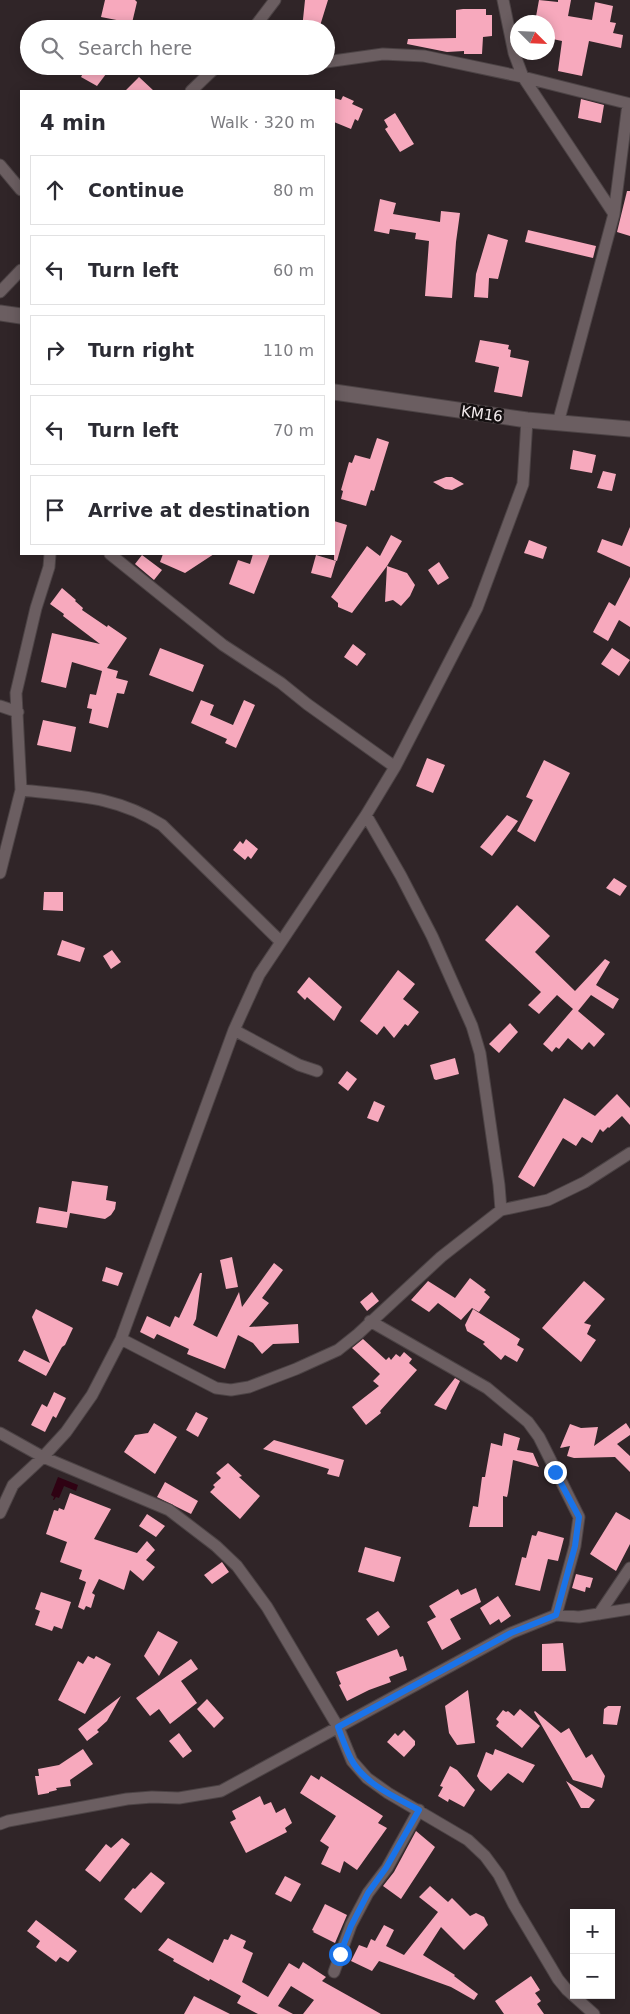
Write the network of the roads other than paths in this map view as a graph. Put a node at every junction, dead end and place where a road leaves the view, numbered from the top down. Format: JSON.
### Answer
{"nodes":[{"id":1,"x":275,"y":0,"type":"edge"},
{"id":2,"x":503,"y":0,"type":"edge"},
{"id":3,"x":261,"y":20,"type":"edge"},
{"id":4,"x":335,"y":61,"type":"edge"},
{"id":5,"x":208,"y":75,"type":"edge"},
{"id":6,"x":523,"y":78,"type":"junction"},
{"id":7,"x":192,"y":90,"type":"edge"},
{"id":8,"x":629,"y":104,"type":"edge"},
{"id":9,"x":0,"y":165,"type":"edge"},
{"id":10,"x":20,"y":189,"type":"edge"},
{"id":11,"x":614,"y":214,"type":"junction"},
{"id":12,"x":20,"y":271,"type":"edge"},
{"id":13,"x":0,"y":292,"type":"edge"},
{"id":14,"x":0,"y":313,"type":"edge"},
{"id":15,"x":20,"y":316,"type":"edge"},
{"id":16,"x":335,"y":392,"type":"edge"},
{"id":17,"x":528,"y":420,"type":"junction"},
{"id":18,"x":558,"y":423,"type":"junction"},
{"id":19,"x":630,"y":429,"type":"edge"},
{"id":20,"x":50,"y":555,"type":"edge"},
{"id":21,"x":111,"y":555,"type":"edge"},
{"id":22,"x":0,"y":706,"type":"edge"},
{"id":23,"x":18,"y":712,"type":"junction"},
{"id":24,"x":395,"y":766,"type":"junction"},
{"id":25,"x":21,"y":790,"type":"junction"},
{"id":26,"x":366,"y":815,"type":"junction"},
{"id":27,"x":0,"y":873,"type":"edge"},
{"id":28,"x":280,"y":941,"type":"junction"},
{"id":29,"x":234,"y":1030,"type":"junction"},
{"id":30,"x":317,"y":1071,"type":"dead end"},
{"id":31,"x":630,"y":1153,"type":"edge"},
{"id":32,"x":501,"y":1210,"type":"junction"},
{"id":33,"x":370,"y":1321,"type":"junction"},
{"id":34,"x":121,"y":1339,"type":"junction"},
{"id":35,"x":0,"y":1433,"type":"edge"},
{"id":36,"x":43,"y":1457,"type":"junction"},
{"id":37,"x":0,"y":1513,"type":"edge"},
{"id":38,"x":630,"y":1568,"type":"edge"},
{"id":39,"x":630,"y":1609,"type":"edge"},
{"id":40,"x":599,"y":1614,"type":"junction"},
{"id":41,"x":556,"y":1615,"type":"junction"},
{"id":42,"x":338,"y":1727,"type":"junction"},
{"id":43,"x":419,"y":1810,"type":"junction"},
{"id":44,"x":0,"y":1824,"type":"edge"},
{"id":45,"x":334,"y":1972,"type":"dead end"},
{"id":46,"x":594,"y":2014,"type":"edge"}],
"edges":[{"from":1,"to":3,"type":"street"},
{"from":2,"to":6,"type":"street"},
{"from":4,"to":6,"type":"street"},
{"from":5,"to":7,"type":"street"},
{"from":6,"to":8,"type":"street"},
{"from":6,"to":11,"type":"street"},
{"from":8,"to":11,"type":"street"},
{"from":9,"to":10,"type":"street"},
{"from":11,"to":18,"type":"street"},
{"from":12,"to":13,"type":"street"},
{"from":14,"to":15,"type":"street"},
{"from":16,"to":17,"type":"street","name":"KM16"},
{"from":17,"to":18,"type":"street","name":"KM16"},
{"from":17,"to":24,"type":"street"},
{"from":18,"to":19,"type":"street","name":"KM16"},
{"from":20,"to":23,"type":"street"},
{"from":21,"to":24,"type":"street"},
{"from":22,"to":23,"type":"street"},
{"from":23,"to":25,"type":"street"},
{"from":24,"to":26,"type":"street"},
{"from":25,"to":27,"type":"street"},
{"from":25,"to":28,"type":"street"},
{"from":26,"to":28,"type":"street"},
{"from":26,"to":32,"type":"street"},
{"from":28,"to":29,"type":"street"},
{"from":29,"to":30,"type":"street"},
{"from":29,"to":34,"type":"street"},
{"from":31,"to":32,"type":"street"},
{"from":32,"to":33,"type":"street"},
{"from":33,"to":34,"type":"street"},
{"from":33,"to":41,"type":"street"},
{"from":34,"to":36,"type":"street"},
{"from":35,"to":36,"type":"street"},
{"from":36,"to":37,"type":"street"},
{"from":36,"to":42,"type":"street"},
{"from":38,"to":40,"type":"street"},
{"from":39,"to":40,"type":"street"},
{"from":40,"to":41,"type":"street"},
{"from":41,"to":42,"type":"street"},
{"from":42,"to":43,"type":"street"},
{"from":42,"to":44,"type":"street"},
{"from":43,"to":45,"type":"street"},
{"from":43,"to":46,"type":"street"}]}
